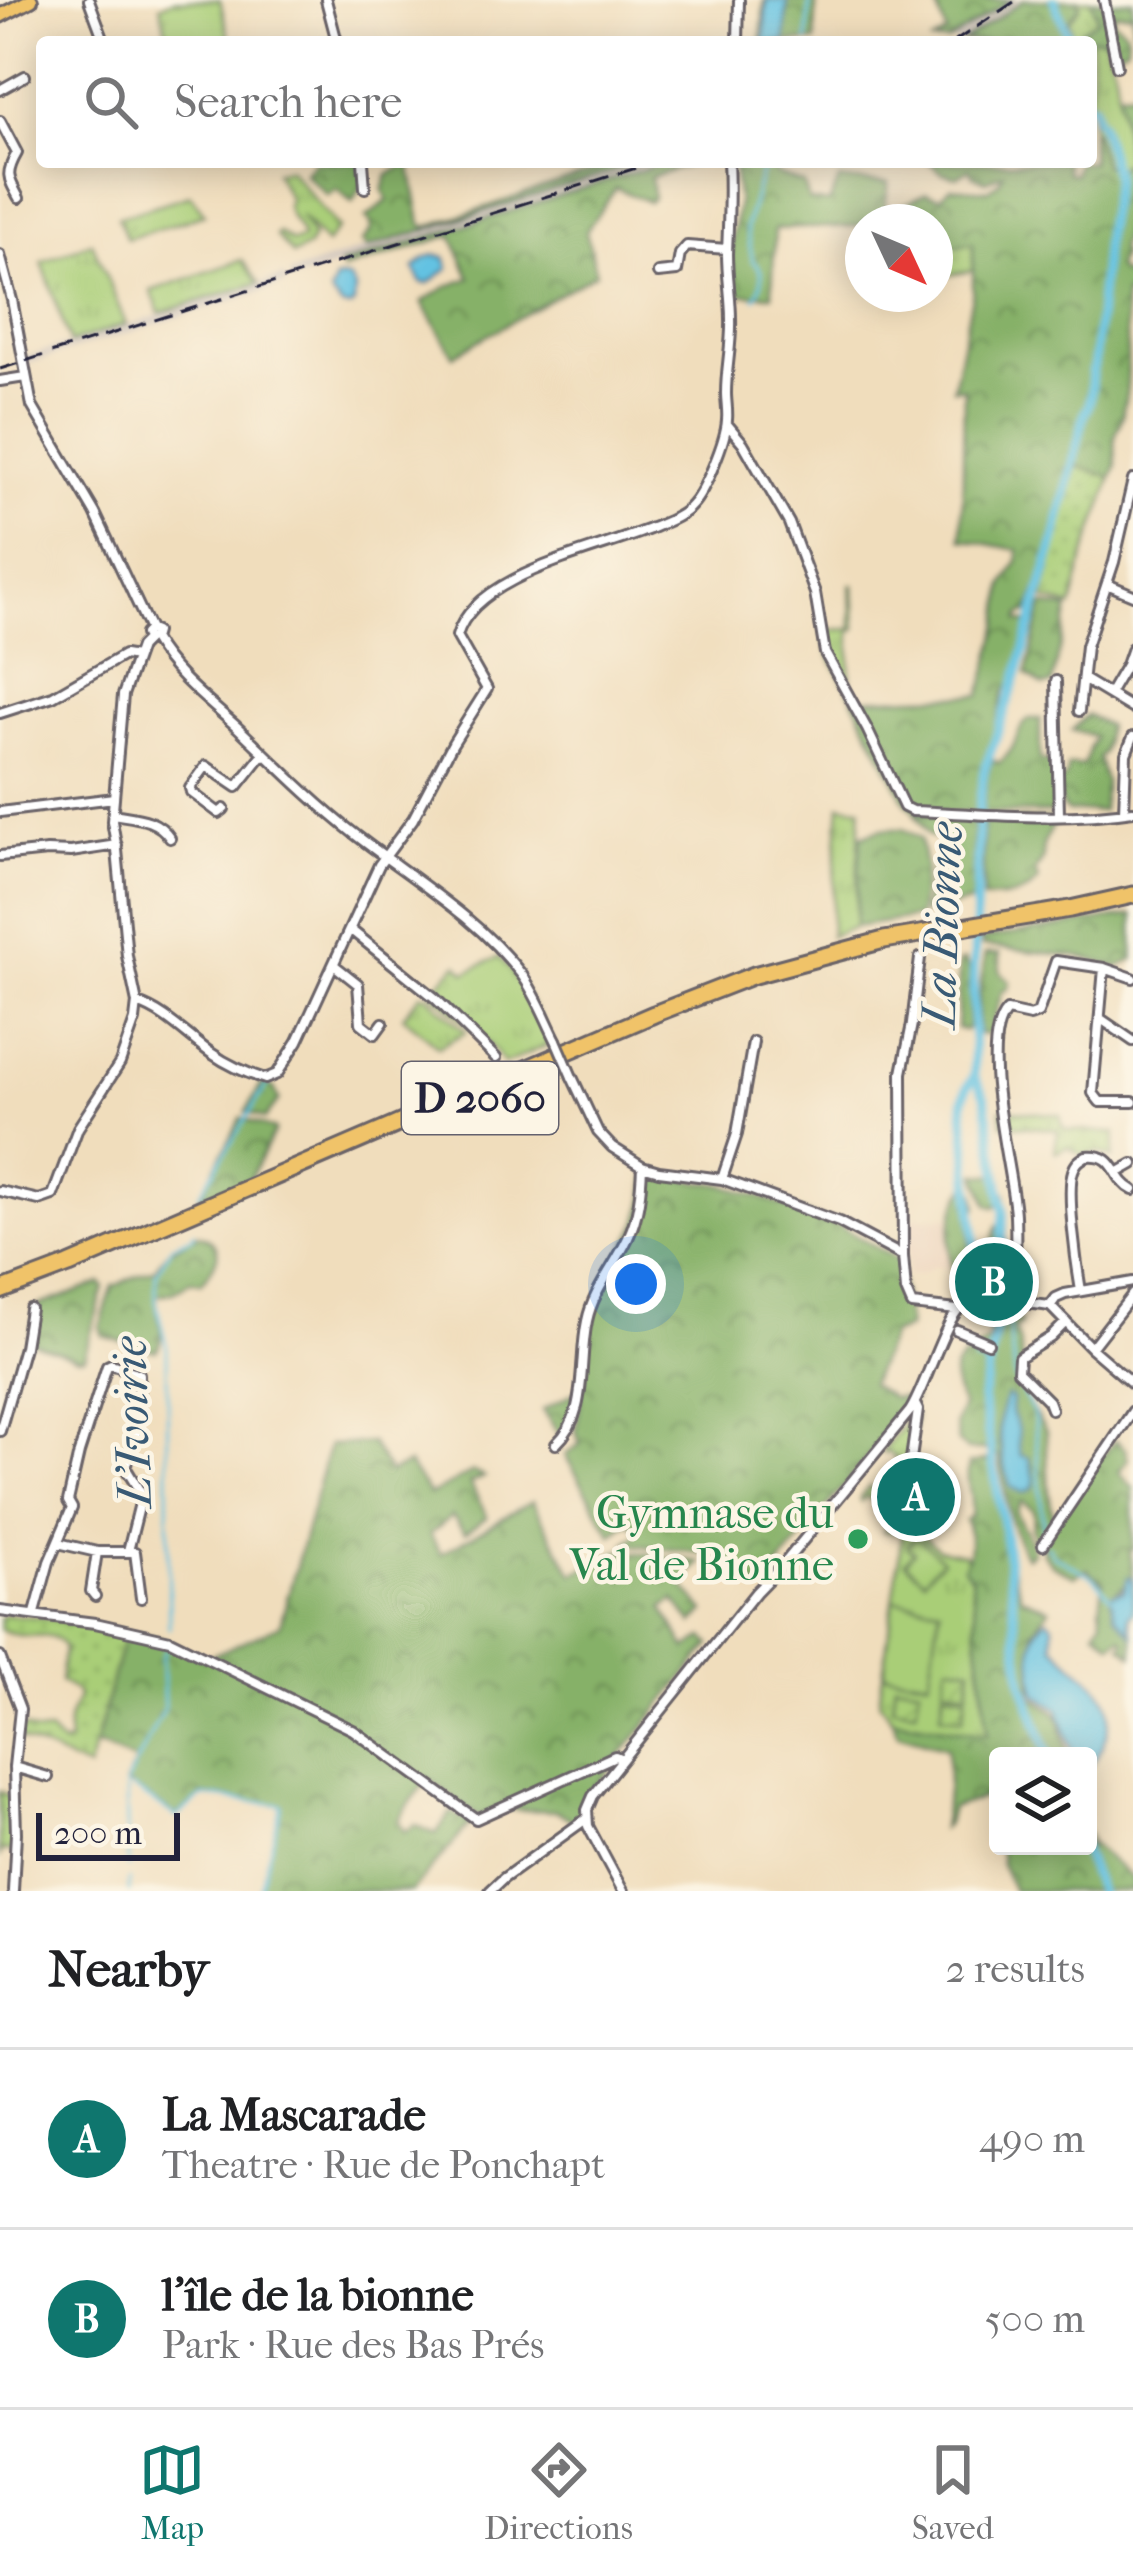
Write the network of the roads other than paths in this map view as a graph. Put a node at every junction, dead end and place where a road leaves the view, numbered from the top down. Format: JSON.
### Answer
{"nodes":[{"id":1,"x":31,"y":0,"type":"edge"},
{"id":2,"x":89,"y":0,"type":"edge"},
{"id":3,"x":326,"y":0,"type":"edge"},
{"id":4,"x":739,"y":0,"type":"edge"},
{"id":5,"x":1104,"y":0,"type":"edge"},
{"id":6,"x":0,"y":16,"type":"edge"},
{"id":7,"x":99,"y":36,"type":"edge"},
{"id":8,"x":335,"y":36,"type":"edge"},
{"id":9,"x":738,"y":36,"type":"edge"},
{"id":10,"x":1117,"y":66,"type":"dead end"},
{"id":11,"x":25,"y":76,"type":"dead end"},
{"id":12,"x":0,"y":90,"type":"edge"},
{"id":13,"x":0,"y":122,"type":"edge"},
{"id":14,"x":363,"y":168,"type":"edge"},
{"id":15,"x":728,"y":168,"type":"edge"},
{"id":16,"x":365,"y":188,"type":"dead end"},
{"id":17,"x":19,"y":198,"type":"dead end"},
{"id":18,"x":727,"y":250,"type":"junction"},
{"id":19,"x":0,"y":255,"type":"edge"},
{"id":20,"x":658,"y":273,"type":"dead end"},
{"id":21,"x":25,"y":377,"type":"junction"},
{"id":22,"x":0,"y":381,"type":"edge"},
{"id":23,"x":727,"y":424,"type":"junction"},
{"id":24,"x":1133,"y":483,"type":"edge"},
{"id":25,"x":1122,"y":525,"type":"junction"},
{"id":26,"x":1133,"y":531,"type":"edge"},
{"id":27,"x":1107,"y":584,"type":"junction"},
{"id":28,"x":1133,"y":595,"type":"edge"},
{"id":29,"x":150,"y":636,"type":"junction"},
{"id":30,"x":1132,"y":648,"type":"edge"},
{"id":31,"x":136,"y":657,"type":"junction"},
{"id":32,"x":1082,"y":678,"type":"junction"},
{"id":33,"x":1056,"y":681,"type":"dead end"},
{"id":34,"x":1109,"y":694,"type":"junction"},
{"id":35,"x":1133,"y":709,"type":"edge"},
{"id":36,"x":1079,"y":711,"type":"dead end"},
{"id":37,"x":0,"y":713,"type":"edge"},
{"id":38,"x":1133,"y":737,"type":"edge"},
{"id":39,"x":264,"y":753,"type":"junction"},
{"id":40,"x":114,"y":799,"type":"junction"},
{"id":41,"x":224,"y":809,"type":"dead end"},
{"id":42,"x":0,"y":812,"type":"edge"},
{"id":43,"x":1128,"y":812,"type":"edge"},
{"id":44,"x":112,"y":814,"type":"junction"},
{"id":45,"x":1059,"y":815,"type":"junction"},
{"id":46,"x":170,"y":838,"type":"dead end"},
{"id":47,"x":117,"y":845,"type":"junction"},
{"id":48,"x":0,"y":856,"type":"edge"},
{"id":49,"x":383,"y":857,"type":"junction"},
{"id":50,"x":1133,"y":899,"type":"edge"},
{"id":51,"x":351,"y":930,"type":"junction"},
{"id":52,"x":920,"y":958,"type":"dead end"},
{"id":53,"x":334,"y":965,"type":"junction"},
{"id":54,"x":1104,"y":968,"type":"junction"},
{"id":55,"x":1133,"y":978,"type":"edge"},
{"id":56,"x":137,"y":1003,"type":"junction"},
{"id":57,"x":1100,"y":1018,"type":"junction"},
{"id":58,"x":383,"y":1024,"type":"dead end"},
{"id":59,"x":1133,"y":1041,"type":"edge"},
{"id":60,"x":753,"y":1042,"type":"dead end"},
{"id":61,"x":496,"y":1058,"type":"dead end"},
{"id":62,"x":1133,"y":1102,"type":"edge"},
{"id":63,"x":1133,"y":1164,"type":"edge"},
{"id":64,"x":641,"y":1166,"type":"junction"},
{"id":65,"x":1117,"y":1173,"type":"junction"},
{"id":66,"x":722,"y":1179,"type":"junction"},
{"id":67,"x":1133,"y":1190,"type":"edge"},
{"id":68,"x":0,"y":1191,"type":"edge"},
{"id":69,"x":903,"y":1256,"type":"junction"},
{"id":70,"x":1133,"y":1282,"type":"edge"},
{"id":71,"x":1082,"y":1291,"type":"junction"},
{"id":72,"x":0,"y":1294,"type":"edge"},
{"id":73,"x":1133,"y":1294,"type":"edge"},
{"id":74,"x":1053,"y":1302,"type":"junction"},
{"id":75,"x":1017,"y":1303,"type":"junction"},
{"id":76,"x":30,"y":1310,"type":"dead end"},
{"id":77,"x":957,"y":1310,"type":"junction"},
{"id":78,"x":1066,"y":1322,"type":"junction"},
{"id":79,"x":953,"y":1329,"type":"junction"},
{"id":80,"x":988,"y":1342,"type":"dead end"},
{"id":81,"x":1091,"y":1348,"type":"junction"},
{"id":82,"x":1133,"y":1384,"type":"edge"},
{"id":83,"x":915,"y":1404,"type":"junction"},
{"id":84,"x":1051,"y":1408,"type":"dead end"},
{"id":85,"x":1133,"y":1411,"type":"edge"},
{"id":86,"x":0,"y":1431,"type":"edge"},
{"id":87,"x":556,"y":1444,"type":"dead end"},
{"id":88,"x":904,"y":1515,"type":"dead end"},
{"id":89,"x":58,"y":1543,"type":"junction"},
{"id":90,"x":1042,"y":1545,"type":"dead end"},
{"id":91,"x":97,"y":1552,"type":"junction"},
{"id":92,"x":132,"y":1552,"type":"junction"},
{"id":93,"x":95,"y":1596,"type":"dead end"},
{"id":94,"x":140,"y":1598,"type":"dead end"},
{"id":95,"x":0,"y":1611,"type":"edge"},
{"id":96,"x":35,"y":1613,"type":"junction"},
{"id":97,"x":0,"y":1657,"type":"edge"},
{"id":98,"x":622,"y":1759,"type":"junction"},
{"id":99,"x":14,"y":1767,"type":"junction"},
{"id":100,"x":47,"y":1777,"type":"dead end"},
{"id":101,"x":586,"y":1819,"type":"junction"},
{"id":102,"x":13,"y":1891,"type":"edge"},
{"id":103,"x":490,"y":1891,"type":"edge"},
{"id":104,"x":623,"y":1891,"type":"edge"}],
"edges":[{"from":1,"to":6,"type":"main road"},
{"from":2,"to":7,"type":"street"},
{"from":3,"to":8,"type":"street"},
{"from":4,"to":9,"type":"street"},
{"from":5,"to":10,"type":"street"},
{"from":11,"to":12,"type":"street"},
{"from":13,"to":17,"type":"street"},
{"from":14,"to":16,"type":"street"},
{"from":15,"to":18,"type":"street"},
{"from":18,"to":20,"type":"street"},
{"from":18,"to":23,"type":"street"},
{"from":19,"to":21,"type":"street"},
{"from":21,"to":22,"type":"street"},
{"from":21,"to":29,"type":"street"},
{"from":23,"to":45,"type":"street"},
{"from":23,"to":49,"type":"street"},
{"from":24,"to":25,"type":"street"},
{"from":25,"to":26,"type":"street"},
{"from":25,"to":27,"type":"street"},
{"from":27,"to":28,"type":"street"},
{"from":27,"to":32,"type":"street"},
{"from":29,"to":31,"type":"street"},
{"from":29,"to":39,"type":"street"},
{"from":30,"to":34,"type":"street"},
{"from":31,"to":37,"type":"street"},
{"from":31,"to":40,"type":"street"},
{"from":32,"to":34,"type":"street"},
{"from":32,"to":36,"type":"street"},
{"from":33,"to":45,"type":"street"},
{"from":34,"to":35,"type":"street"},
{"from":38,"to":43,"type":"street"},
{"from":39,"to":41,"type":"street"},
{"from":39,"to":49,"type":"street"},
{"from":40,"to":42,"type":"street"},
{"from":40,"to":44,"type":"street"},
{"from":43,"to":45,"type":"street"},
{"from":44,"to":46,"type":"street"},
{"from":44,"to":47,"type":"street"},
{"from":47,"to":48,"type":"street"},
{"from":47,"to":56,"type":"street"},
{"from":49,"to":51,"type":"street"},
{"from":49,"to":64,"type":"street","bridge":true},
{"from":50,"to":72,"type":"highway","number":"D 2060"},
{"from":51,"to":53,"type":"street"},
{"from":51,"to":61,"type":"street"},
{"from":52,"to":69,"type":"street"},
{"from":53,"to":56,"type":"street"},
{"from":53,"to":58,"type":"street"},
{"from":54,"to":55,"type":"street"},
{"from":54,"to":57,"type":"street"},
{"from":54,"to":75,"type":"street"},
{"from":56,"to":68,"type":"street"},
{"from":57,"to":59,"type":"street"},
{"from":57,"to":62,"type":"street"},
{"from":60,"to":66,"type":"street"},
{"from":63,"to":65,"type":"street"},
{"from":64,"to":66,"type":"street"},
{"from":64,"to":87,"type":"street"},
{"from":65,"to":67,"type":"street"},
{"from":65,"to":71,"type":"street"},
{"from":66,"to":69,"type":"street"},
{"from":69,"to":77,"type":"street"},
{"from":70,"to":71,"type":"street"},
{"from":71,"to":74,"type":"street"},
{"from":73,"to":81,"type":"street"},
{"from":74,"to":75,"type":"street"},
{"from":74,"to":78,"type":"street"},
{"from":75,"to":77,"type":"street"},
{"from":76,"to":86,"type":"street"},
{"from":77,"to":79,"type":"street"},
{"from":78,"to":81,"type":"street"},
{"from":78,"to":84,"type":"street"},
{"from":79,"to":80,"type":"street"},
{"from":79,"to":83,"type":"street"},
{"from":81,"to":82,"type":"street"},
{"from":83,"to":88,"type":"street"},
{"from":83,"to":98,"type":"street"},
{"from":85,"to":90,"type":"street"},
{"from":89,"to":91,"type":"street"},
{"from":89,"to":92,"type":"street"},
{"from":89,"to":96,"type":"street"},
{"from":91,"to":92,"type":"street"},
{"from":91,"to":93,"type":"street"},
{"from":92,"to":94,"type":"street"},
{"from":95,"to":96,"type":"street"},
{"from":96,"to":98,"type":"street"},
{"from":97,"to":99,"type":"street"},
{"from":98,"to":101,"type":"street"},
{"from":99,"to":100,"type":"street"},
{"from":99,"to":102,"type":"street"},
{"from":101,"to":103,"type":"street"},
{"from":101,"to":104,"type":"street"}]}
